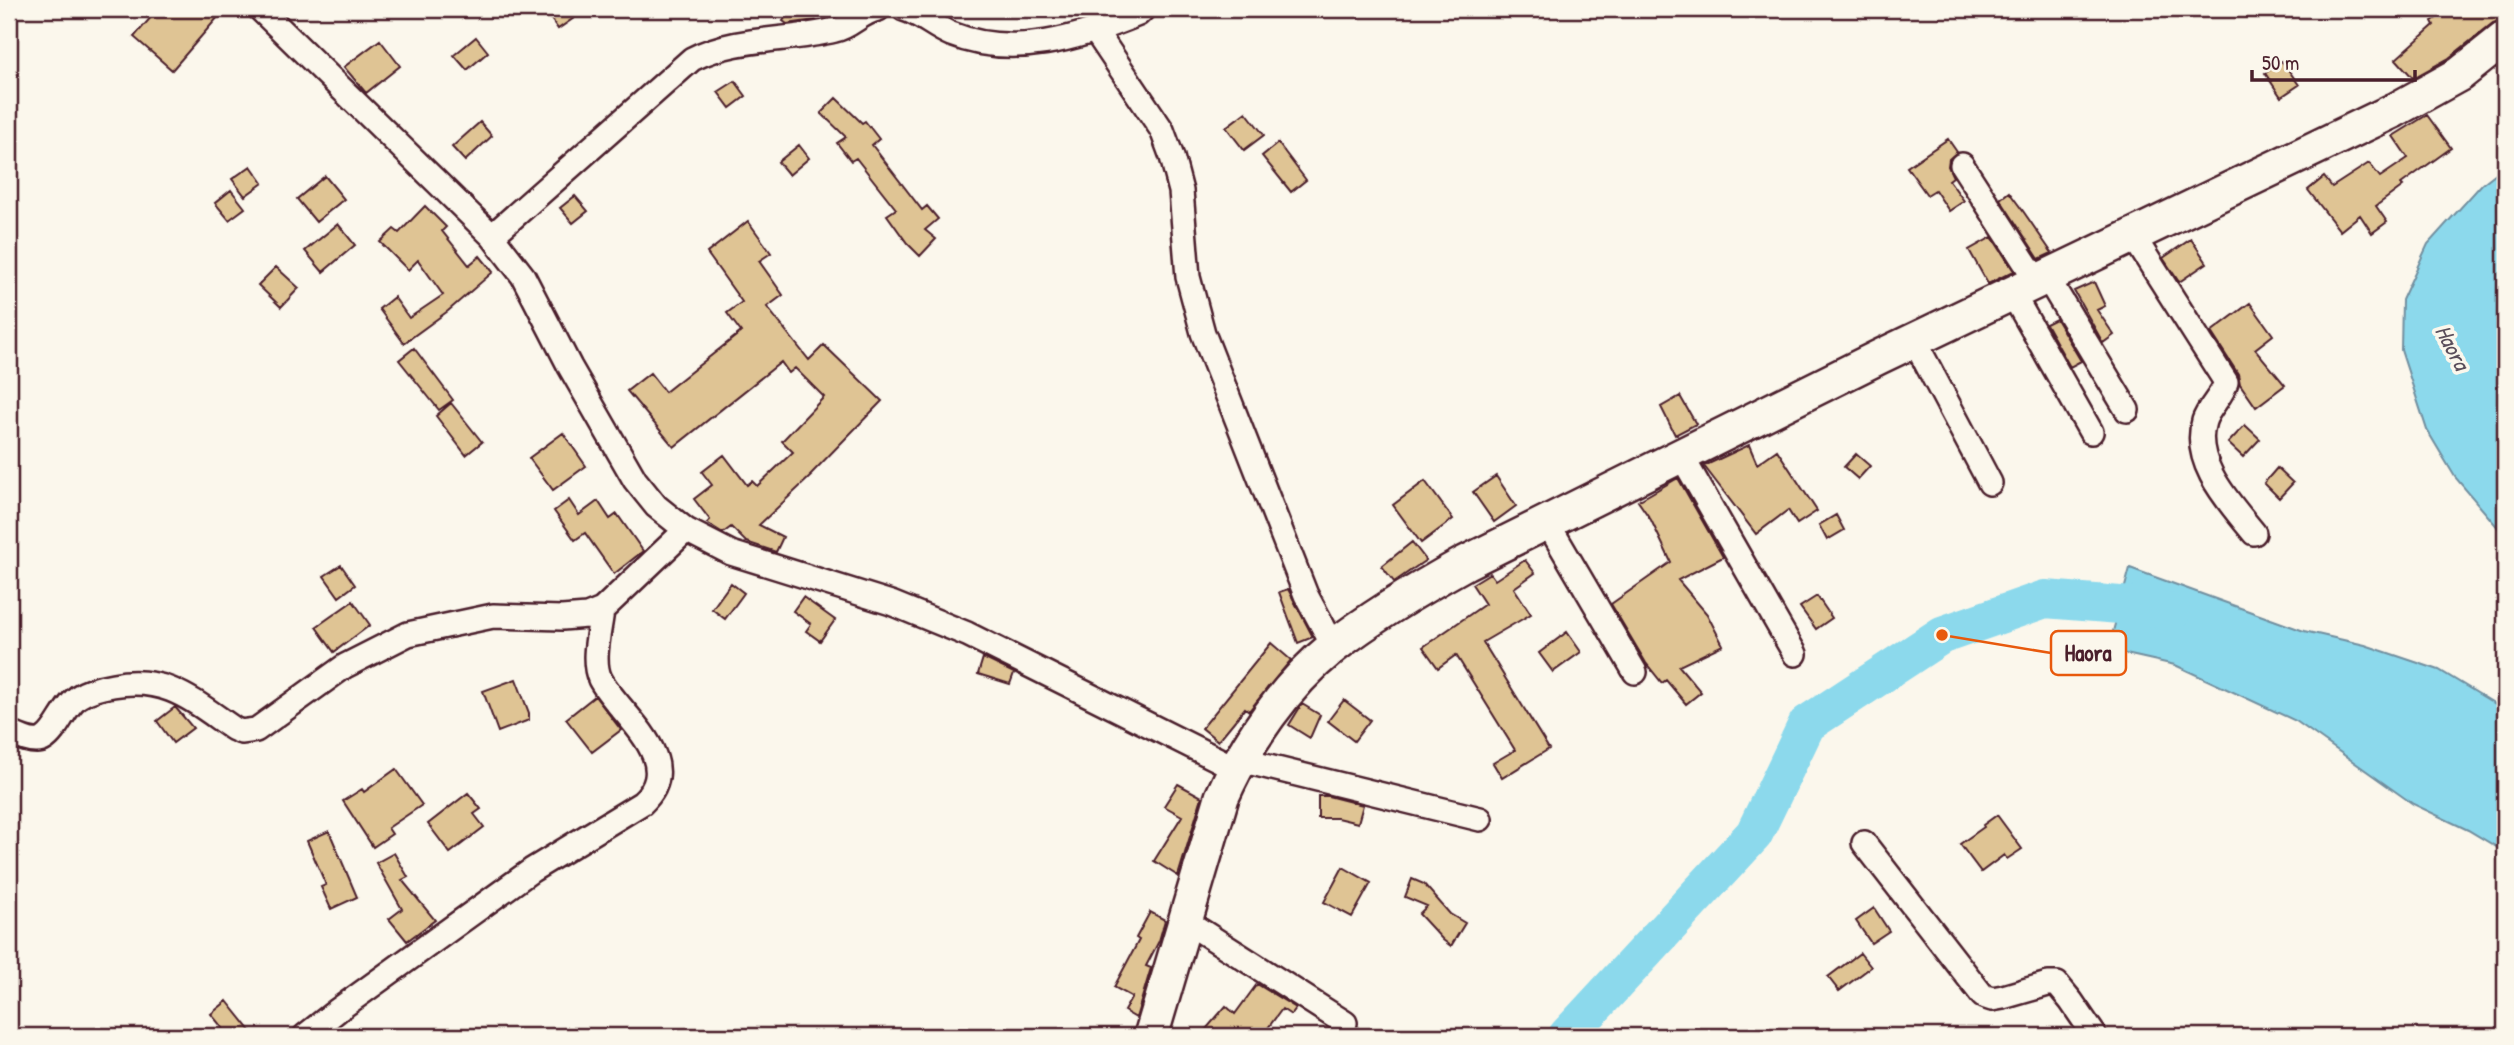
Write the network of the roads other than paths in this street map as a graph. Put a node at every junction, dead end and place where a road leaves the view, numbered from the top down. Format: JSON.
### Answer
{"nodes":[{"id":1,"x":260,"y":9,"type":"edge"},
{"id":2,"x":878,"y":9,"type":"edge"},
{"id":3,"x":904,"y":9,"type":"edge"},
{"id":4,"x":1143,"y":9,"type":"edge"},
{"id":5,"x":1096,"y":32,"type":"junction"},
{"id":6,"x":2505,"y":38,"type":"edge"},
{"id":7,"x":1962,"y":165,"type":"dead end"},
{"id":8,"x":492,"y":236,"type":"junction"},
{"id":9,"x":2133,"y":236,"type":"junction"},
{"id":10,"x":2032,"y":284,"type":"junction"},
{"id":11,"x":1914,"y":340,"type":"junction"},
{"id":12,"x":2127,"y":410,"type":"dead end"},
{"id":13,"x":2091,"y":432,"type":"dead end"},
{"id":14,"x":1681,"y":456,"type":"junction"},
{"id":15,"x":1990,"y":483,"type":"dead end"},
{"id":16,"x":1548,"y":522,"type":"junction"},
{"id":17,"x":686,"y":530,"type":"junction"},
{"id":18,"x":2254,"y":533,"type":"dead end"},
{"id":19,"x":602,"y":610,"type":"junction"},
{"id":20,"x":1334,"y":647,"type":"junction"},
{"id":21,"x":1795,"y":654,"type":"dead end"},
{"id":22,"x":1635,"y":672,"type":"dead end"},
{"id":23,"x":9,"y":732,"type":"edge"},
{"id":24,"x":1238,"y":764,"type":"junction"},
{"id":25,"x":1480,"y":819,"type":"dead end"},
{"id":26,"x":1864,"y":843,"type":"dead end"},
{"id":27,"x":1184,"y":920,"type":"junction"},
{"id":28,"x":1345,"y":1023,"type":"dead end"},
{"id":29,"x":305,"y":1036,"type":"edge"},
{"id":30,"x":1151,"y":1036,"type":"edge"},
{"id":31,"x":2095,"y":1036,"type":"edge"}],
"edges":[{"from":1,"to":8,"type":"street"},
{"from":2,"to":8,"type":"street"},
{"from":3,"to":5,"type":"street"},
{"from":4,"to":5,"type":"street"},
{"from":5,"to":20,"type":"street"},
{"from":6,"to":9,"type":"street"},
{"from":7,"to":10,"type":"street"},
{"from":8,"to":17,"type":"street"},
{"from":9,"to":10,"type":"street"},
{"from":9,"to":18,"type":"street"},
{"from":10,"to":11,"type":"street"},
{"from":10,"to":12,"type":"street"},
{"from":10,"to":13,"type":"street"},
{"from":11,"to":14,"type":"street"},
{"from":11,"to":15,"type":"street"},
{"from":14,"to":16,"type":"street"},
{"from":14,"to":21,"type":"street"},
{"from":16,"to":20,"type":"street"},
{"from":16,"to":22,"type":"street"},
{"from":17,"to":19,"type":"street"},
{"from":17,"to":24,"type":"street"},
{"from":19,"to":23,"type":"street"},
{"from":19,"to":29,"type":"street"},
{"from":20,"to":24,"type":"street"},
{"from":24,"to":25,"type":"street"},
{"from":24,"to":27,"type":"street"},
{"from":26,"to":31,"type":"street"},
{"from":27,"to":28,"type":"street"},
{"from":27,"to":30,"type":"street"}]}
